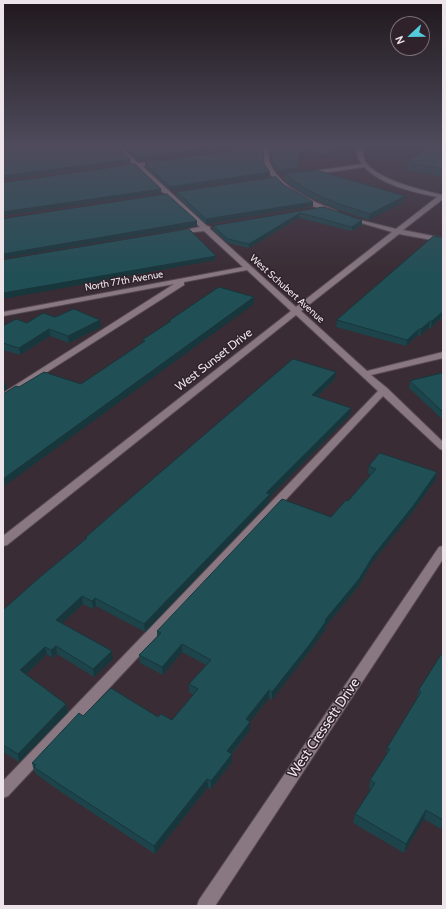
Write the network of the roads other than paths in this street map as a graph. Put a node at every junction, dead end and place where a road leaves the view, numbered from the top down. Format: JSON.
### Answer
{"nodes":[{"id":1,"x":162,"y":189,"type":"edge"},
{"id":2,"x":290,"y":189,"type":"edge"},
{"id":3,"x":415,"y":189,"type":"edge"},
{"id":4,"x":442,"y":197,"type":"edge"},
{"id":5,"x":324,"y":208,"type":"junction"},
{"id":6,"x":309,"y":210,"type":"edge"},
{"id":7,"x":208,"y":228,"type":"junction"},
{"id":8,"x":396,"y":231,"type":"junction"},
{"id":9,"x":166,"y":235,"type":"edge"},
{"id":10,"x":443,"y":240,"type":"edge"},
{"id":11,"x":248,"y":268,"type":"junction"},
{"id":12,"x":185,"y":280,"type":"junction"},
{"id":13,"x":296,"y":310,"type":"junction"},
{"id":14,"x":3,"y":314,"type":"edge"},
{"id":15,"x":443,"y":355,"type":"edge"},
{"id":16,"x":366,"y":374,"type":"junction"},
{"id":17,"x":384,"y":390,"type":"junction"},
{"id":18,"x":3,"y":398,"type":"edge"},
{"id":19,"x":443,"y":446,"type":"edge"},
{"id":20,"x":3,"y":542,"type":"edge"},
{"id":21,"x":443,"y":550,"type":"edge"},
{"id":22,"x":3,"y":791,"type":"edge"},
{"id":23,"x":205,"y":906,"type":"edge"}],
"edges":[{"from":1,"to":7,"type":"street","name":"West Schubert Avenue"},
{"from":2,"to":5,"type":"street"},
{"from":3,"to":4,"type":"street"},
{"from":4,"to":8,"type":"street","name":"West Sunset Drive"},
{"from":5,"to":6,"type":"street"},
{"from":5,"to":8,"type":"street"},
{"from":7,"to":9,"type":"street"},
{"from":7,"to":11,"type":"street","name":"West Schubert Avenue"},
{"from":8,"to":10,"type":"street"},
{"from":8,"to":13,"type":"street","name":"West Sunset Drive"},
{"from":11,"to":12,"type":"street","name":"North 77th Avenue"},
{"from":11,"to":13,"type":"street","name":"West Schubert Avenue"},
{"from":12,"to":14,"type":"street","name":"North 77th Avenue"},
{"from":12,"to":18,"type":"street"},
{"from":13,"to":16,"type":"street","name":"West Schubert Avenue"},
{"from":13,"to":20,"type":"street","name":"West Sunset Drive"},
{"from":15,"to":16,"type":"street"},
{"from":16,"to":17,"type":"street","name":"West Schubert Avenue"},
{"from":17,"to":19,"type":"street","name":"West Schubert Avenue"},
{"from":17,"to":22,"type":"street"},
{"from":21,"to":23,"type":"street","name":"West Cressett Drive"}]}
